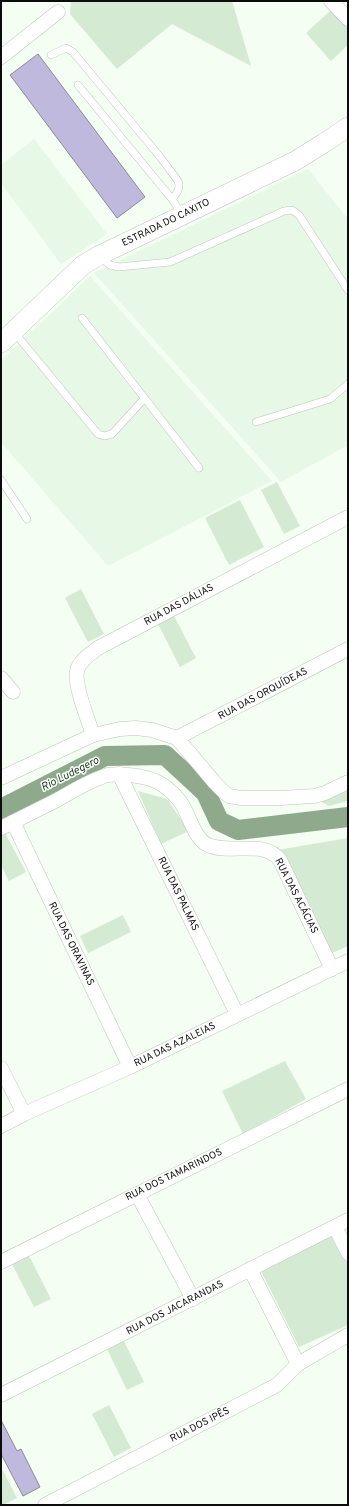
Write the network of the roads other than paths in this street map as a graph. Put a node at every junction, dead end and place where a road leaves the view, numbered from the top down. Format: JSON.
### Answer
{"nodes":[{"id":1,"x":331,"y":1,"type":"edge"},
{"id":2,"x":58,"y":12,"type":"dead end"},
{"id":3,"x":348,"y":19,"type":"edge"},
{"id":4,"x":51,"y":55,"type":"dead end"},
{"id":5,"x":1,"y":57,"type":"edge"},
{"id":6,"x":78,"y":85,"type":"dead end"},
{"id":7,"x":348,"y":127,"type":"edge"},
{"id":8,"x":172,"y":198,"type":"junction"},
{"id":9,"x":182,"y":215,"type":"junction"},
{"id":10,"x":98,"y":256,"type":"junction"},
{"id":11,"x":348,"y":290,"type":"edge"},
{"id":12,"x":82,"y":318,"type":"dead end"},
{"id":13,"x":7,"y":337,"type":"edge"},
{"id":14,"x":348,"y":384,"type":"edge"},
{"id":15,"x":144,"y":399,"type":"junction"},
{"id":16,"x":256,"y":422,"type":"dead end"},
{"id":17,"x":199,"y":468,"type":"dead end"},
{"id":18,"x":1,"y":480,"type":"edge"},
{"id":19,"x":348,"y":517,"type":"edge"},
{"id":20,"x":27,"y":519,"type":"dead end"},
{"id":21,"x":348,"y":649,"type":"edge"},
{"id":22,"x":1,"y":678,"type":"edge"},
{"id":23,"x":13,"y":692,"type":"dead end"},
{"id":24,"x":93,"y":735,"type":"junction"},
{"id":25,"x":177,"y":738,"type":"junction"},
{"id":26,"x":119,"y":774,"type":"junction"},
{"id":27,"x":1,"y":778,"type":"edge"},
{"id":28,"x":348,"y":782,"type":"edge"},
{"id":29,"x":7,"y":825,"type":"edge"},
{"id":30,"x":348,"y":961,"type":"edge"},
{"id":31,"x":332,"y":969,"type":"junction"},
{"id":32,"x":237,"y":1014,"type":"junction"},
{"id":33,"x":130,"y":1066,"type":"junction"},
{"id":34,"x":1,"y":1068,"type":"edge"},
{"id":35,"x":348,"y":1089,"type":"edge"},
{"id":36,"x":24,"y":1114,"type":"junction"},
{"id":37,"x":1,"y":1126,"type":"edge"},
{"id":38,"x":137,"y":1194,"type":"junction"},
{"id":39,"x":348,"y":1220,"type":"edge"},
{"id":40,"x":335,"y":1226,"type":"junction"},
{"id":41,"x":348,"y":1253,"type":"edge"},
{"id":42,"x":1,"y":1262,"type":"edge"},
{"id":43,"x":250,"y":1270,"type":"junction"},
{"id":44,"x":193,"y":1299,"type":"junction"},
{"id":45,"x":348,"y":1335,"type":"edge"},
{"id":46,"x":298,"y":1364,"type":"junction"},
{"id":47,"x":1,"y":1395,"type":"edge"},
{"id":48,"x":45,"y":1505,"type":"edge"}],
"edges":[{"from":1,"to":3,"type":"street"},
{"from":2,"to":5,"type":"street"},
{"from":4,"to":8,"type":"lane"},
{"from":6,"to":8,"type":"lane"},
{"from":7,"to":9,"type":"main road","name":"ESTRADA DO CAXITO"},
{"from":8,"to":9,"type":"lane"},
{"from":9,"to":10,"type":"main road","name":"ESTRADA DO CAXITO"},
{"from":10,"to":11,"type":"lane"},
{"from":10,"to":13,"type":"main road","name":"ESTRADA DO CAXITO"},
{"from":12,"to":15,"type":"lane"},
{"from":13,"to":15,"type":"lane"},
{"from":14,"to":16,"type":"lane"},
{"from":15,"to":17,"type":"lane"},
{"from":18,"to":20,"type":"lane"},
{"from":19,"to":24,"type":"street","name":"RUA DAS DÁLIAS"},
{"from":21,"to":25,"type":"street","name":"RUA DAS ORQUÍDEAS"},
{"from":22,"to":23,"type":"street"},
{"from":24,"to":25,"type":"street"},
{"from":24,"to":27,"type":"street"},
{"from":25,"to":28,"type":"street"},
{"from":26,"to":29,"type":"street","name":"RUA DAS ACÁCIAS"},
{"from":26,"to":31,"type":"street","name":"RUA DAS ACÁCIAS"},
{"from":26,"to":32,"type":"street","name":"RUA DAS PALMAS"},
{"from":29,"to":33,"type":"street","name":"RUA DAS ORAVINAS"},
{"from":30,"to":31,"type":"street","name":"RUA DAS AZALEIAS"},
{"from":31,"to":32,"type":"street","name":"RUA DAS AZALEIAS"},
{"from":32,"to":33,"type":"street","name":"RUA DAS AZALEIAS"},
{"from":33,"to":36,"type":"street","name":"RUA DAS AZALEIAS"},
{"from":34,"to":36,"type":"street"},
{"from":35,"to":38,"type":"street","name":"RUA DOS TAMARINDOS"},
{"from":36,"to":37,"type":"street","name":"RUA DAS AZALEIAS"},
{"from":38,"to":42,"type":"street","name":"RUA DOS TAMARINDOS"},
{"from":38,"to":44,"type":"street"},
{"from":39,"to":40,"type":"street","name":"RUA DOS JACARANDAS"},
{"from":40,"to":41,"type":"street"},
{"from":40,"to":43,"type":"street","name":"RUA DOS JACARANDAS"},
{"from":43,"to":44,"type":"street","name":"RUA DOS JACARANDAS"},
{"from":43,"to":46,"type":"street"},
{"from":44,"to":47,"type":"street","name":"RUA DOS JACARANDAS"},
{"from":45,"to":46,"type":"street","name":"RUA DOS IPÊS"},
{"from":46,"to":48,"type":"street","name":"RUA DOS IPÊS"}]}
